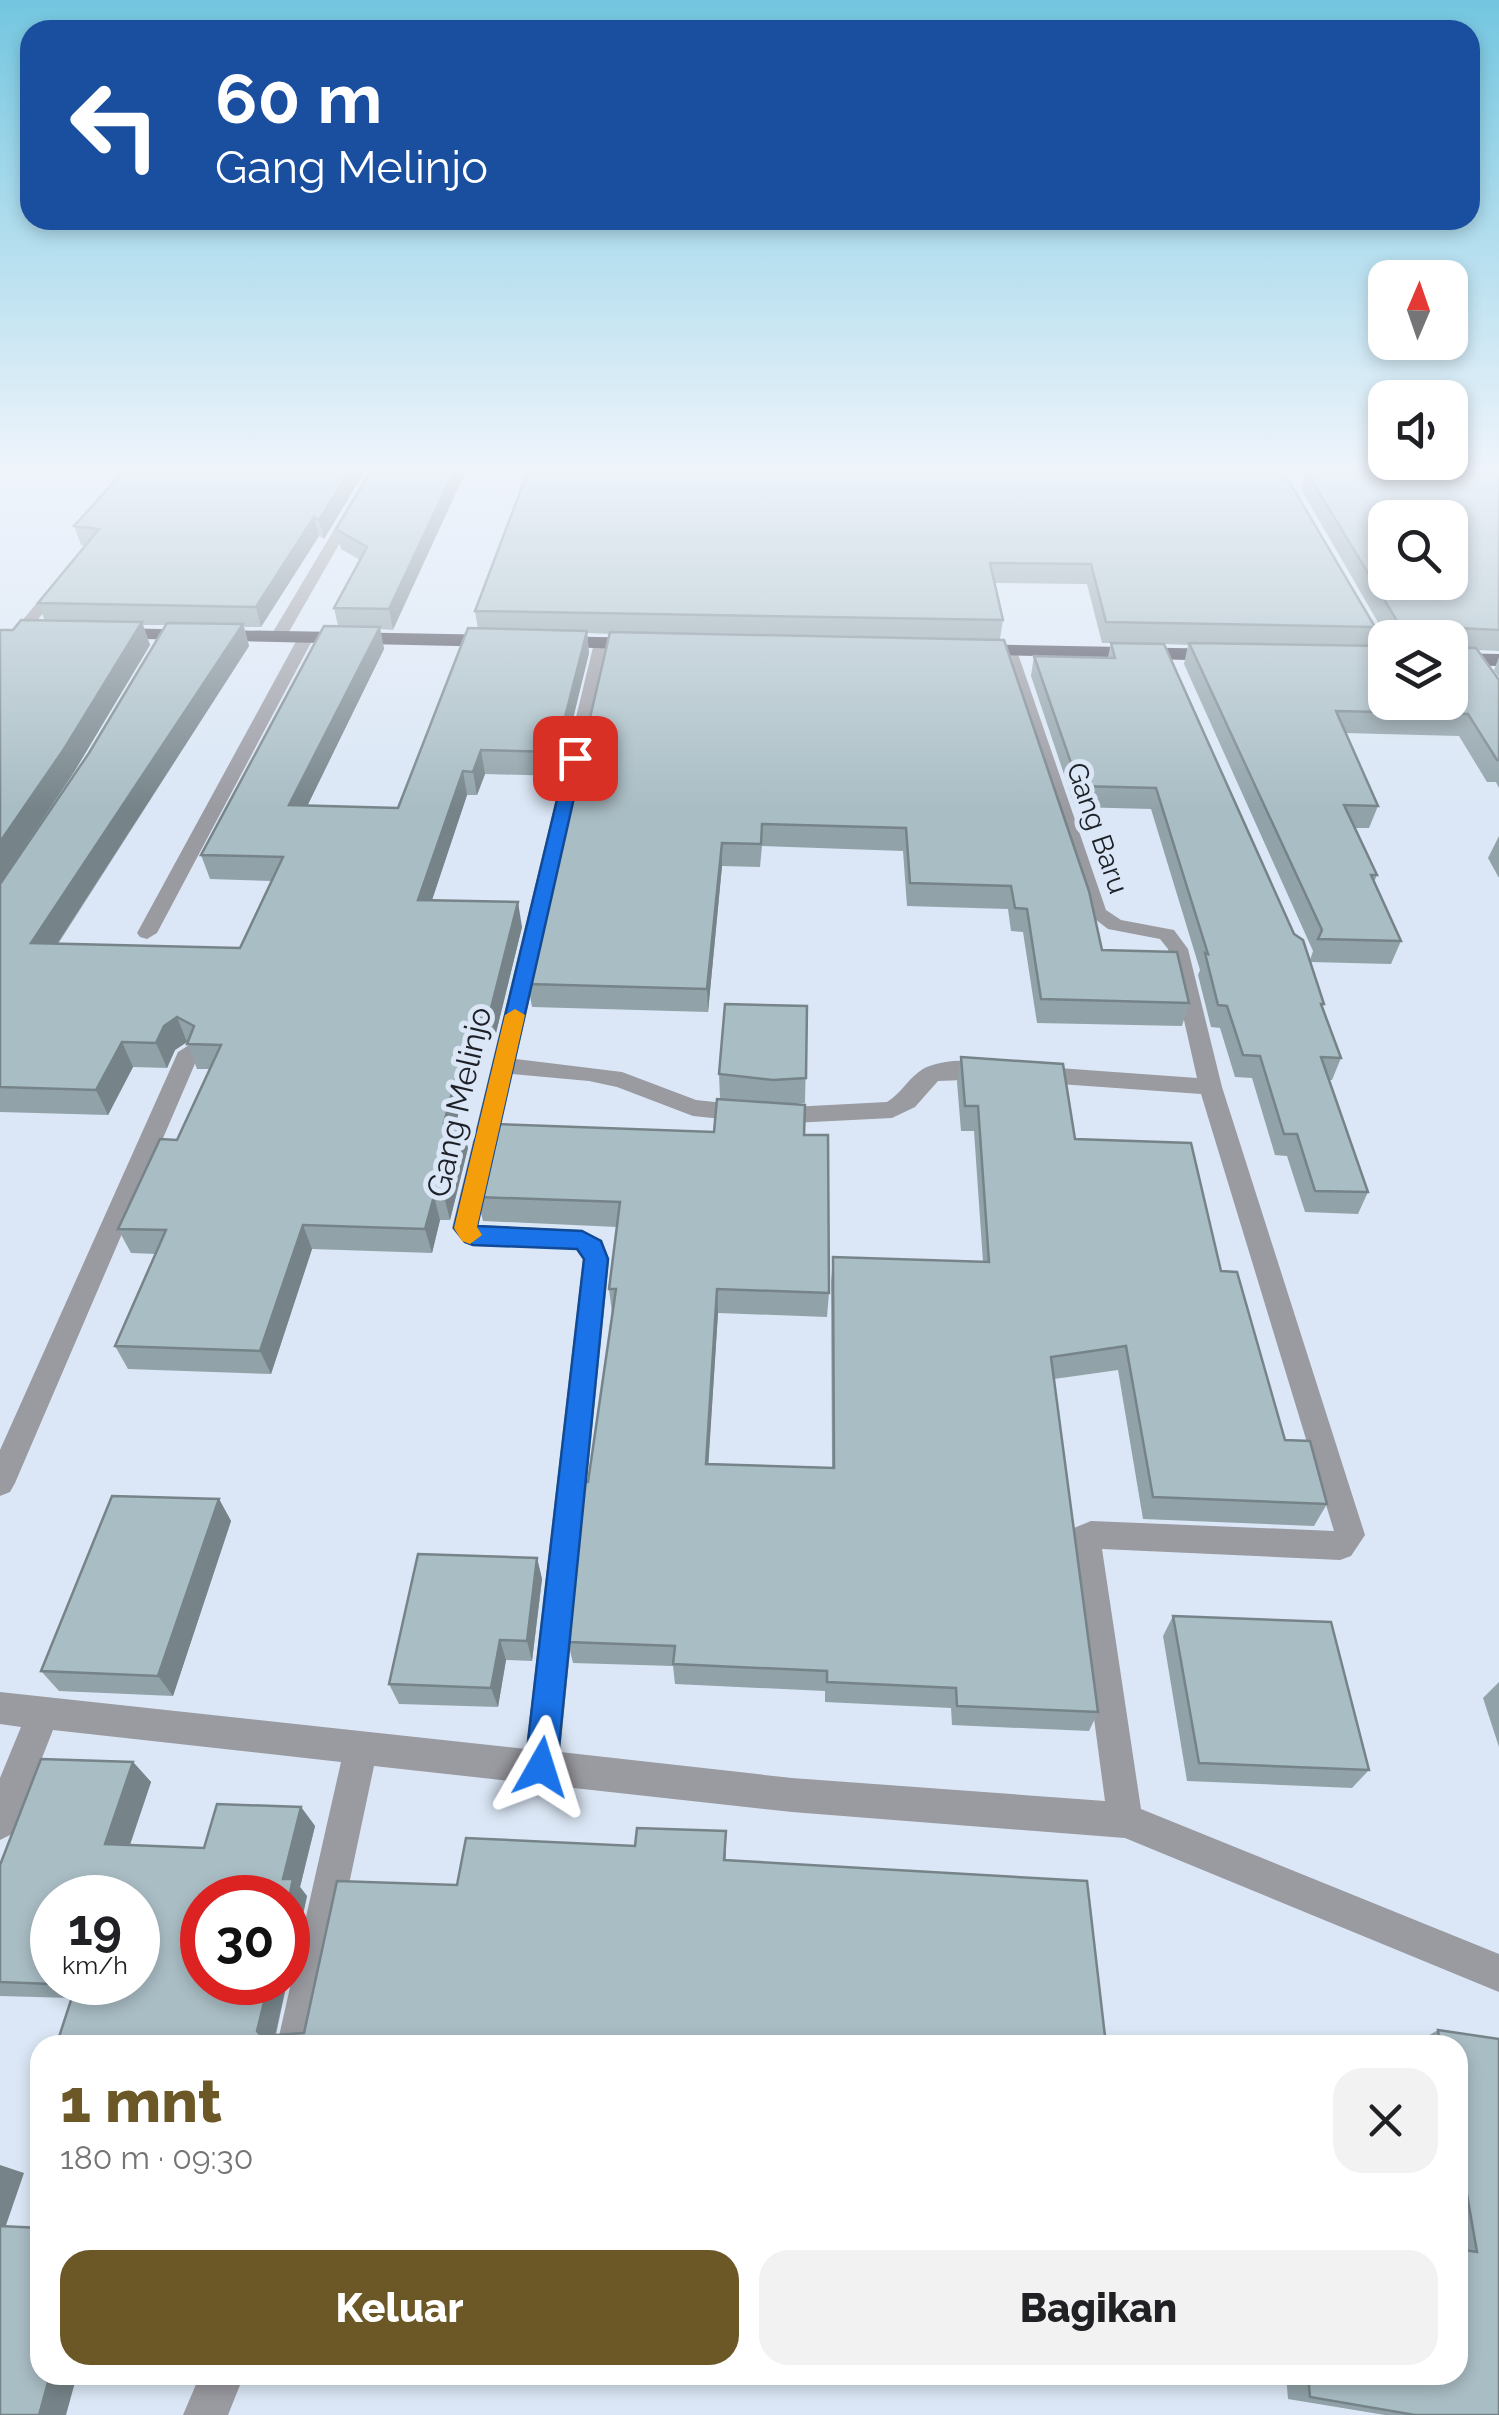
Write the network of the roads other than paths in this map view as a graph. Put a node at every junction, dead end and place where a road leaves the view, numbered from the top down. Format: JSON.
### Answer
{"nodes":[{"id":1,"x":60,"y":584,"type":"edge"},
{"id":2,"x":309,"y":584,"type":"edge"},
{"id":3,"x":1349,"y":593,"type":"edge"},
{"id":4,"x":20,"y":632,"type":"edge"},
{"id":5,"x":94,"y":633,"type":"edge"},
{"id":6,"x":1368,"y":635,"type":"edge"},
{"id":7,"x":278,"y":637,"type":"junction"},
{"id":8,"x":306,"y":638,"type":"junction"},
{"id":9,"x":602,"y":643,"type":"junction"},
{"id":10,"x":660,"y":644,"type":"edge"},
{"id":11,"x":951,"y":650,"type":"edge"},
{"id":12,"x":1010,"y":651,"type":"junction"},
{"id":13,"x":1246,"y":655,"type":"edge"},
{"id":14,"x":1468,"y":659,"type":"edge"},
{"id":15,"x":1473,"y":659,"type":"junction"},
{"id":16,"x":1499,"y":660,"type":"edge"},
{"id":17,"x":1490,"y":683,"type":"edge"},
{"id":18,"x":147,"y":933,"type":"dead end"},
{"id":19,"x":188,"y":1052,"type":"edge"},
{"id":20,"x":503,"y":1066,"type":"junction"},
{"id":21,"x":1210,"y":1087,"type":"junction"},
{"id":22,"x":0,"y":1483,"type":"edge"},
{"id":23,"x":0,"y":1708,"type":"edge"},
{"id":24,"x":43,"y":1713,"type":"junction"},
{"id":25,"x":360,"y":1748,"type":"junction"},
{"id":26,"x":541,"y":1767,"type":"junction"},
{"id":27,"x":1124,"y":1820,"type":"junction"},
{"id":28,"x":0,"y":1822,"type":"edge"},
{"id":29,"x":1499,"y":1974,"type":"edge"},
{"id":30,"x":298,"y":2035,"type":"edge"},
{"id":31,"x":218,"y":2385,"type":"edge"},
{"id":32,"x":205,"y":2415,"type":"edge"}],
"edges":[{"from":1,"to":4,"type":"street"},
{"from":2,"to":7,"type":"street"},
{"from":3,"to":6,"type":"street"},
{"from":5,"to":7,"type":"highway"},
{"from":7,"to":8,"type":"highway"},
{"from":8,"to":9,"type":"highway"},
{"from":8,"to":18,"type":"street"},
{"from":9,"to":10,"type":"highway"},
{"from":9,"to":20,"type":"street","name":"Gang Melinjo"},
{"from":11,"to":12,"type":"highway"},
{"from":12,"to":13,"type":"highway"},
{"from":12,"to":21,"type":"street","name":"Gang Baru"},
{"from":14,"to":15,"type":"highway"},
{"from":15,"to":16,"type":"highway"},
{"from":15,"to":17,"type":"street"},
{"from":19,"to":22,"type":"street"},
{"from":20,"to":21,"type":"street"},
{"from":20,"to":26,"type":"street","name":"Gang Melinjo"},
{"from":21,"to":27,"type":"street"},
{"from":23,"to":24,"type":"street"},
{"from":24,"to":25,"type":"street"},
{"from":24,"to":28,"type":"street"},
{"from":25,"to":26,"type":"street"},
{"from":25,"to":30,"type":"street"},
{"from":26,"to":27,"type":"street"},
{"from":27,"to":29,"type":"street"},
{"from":31,"to":32,"type":"street"}]}
